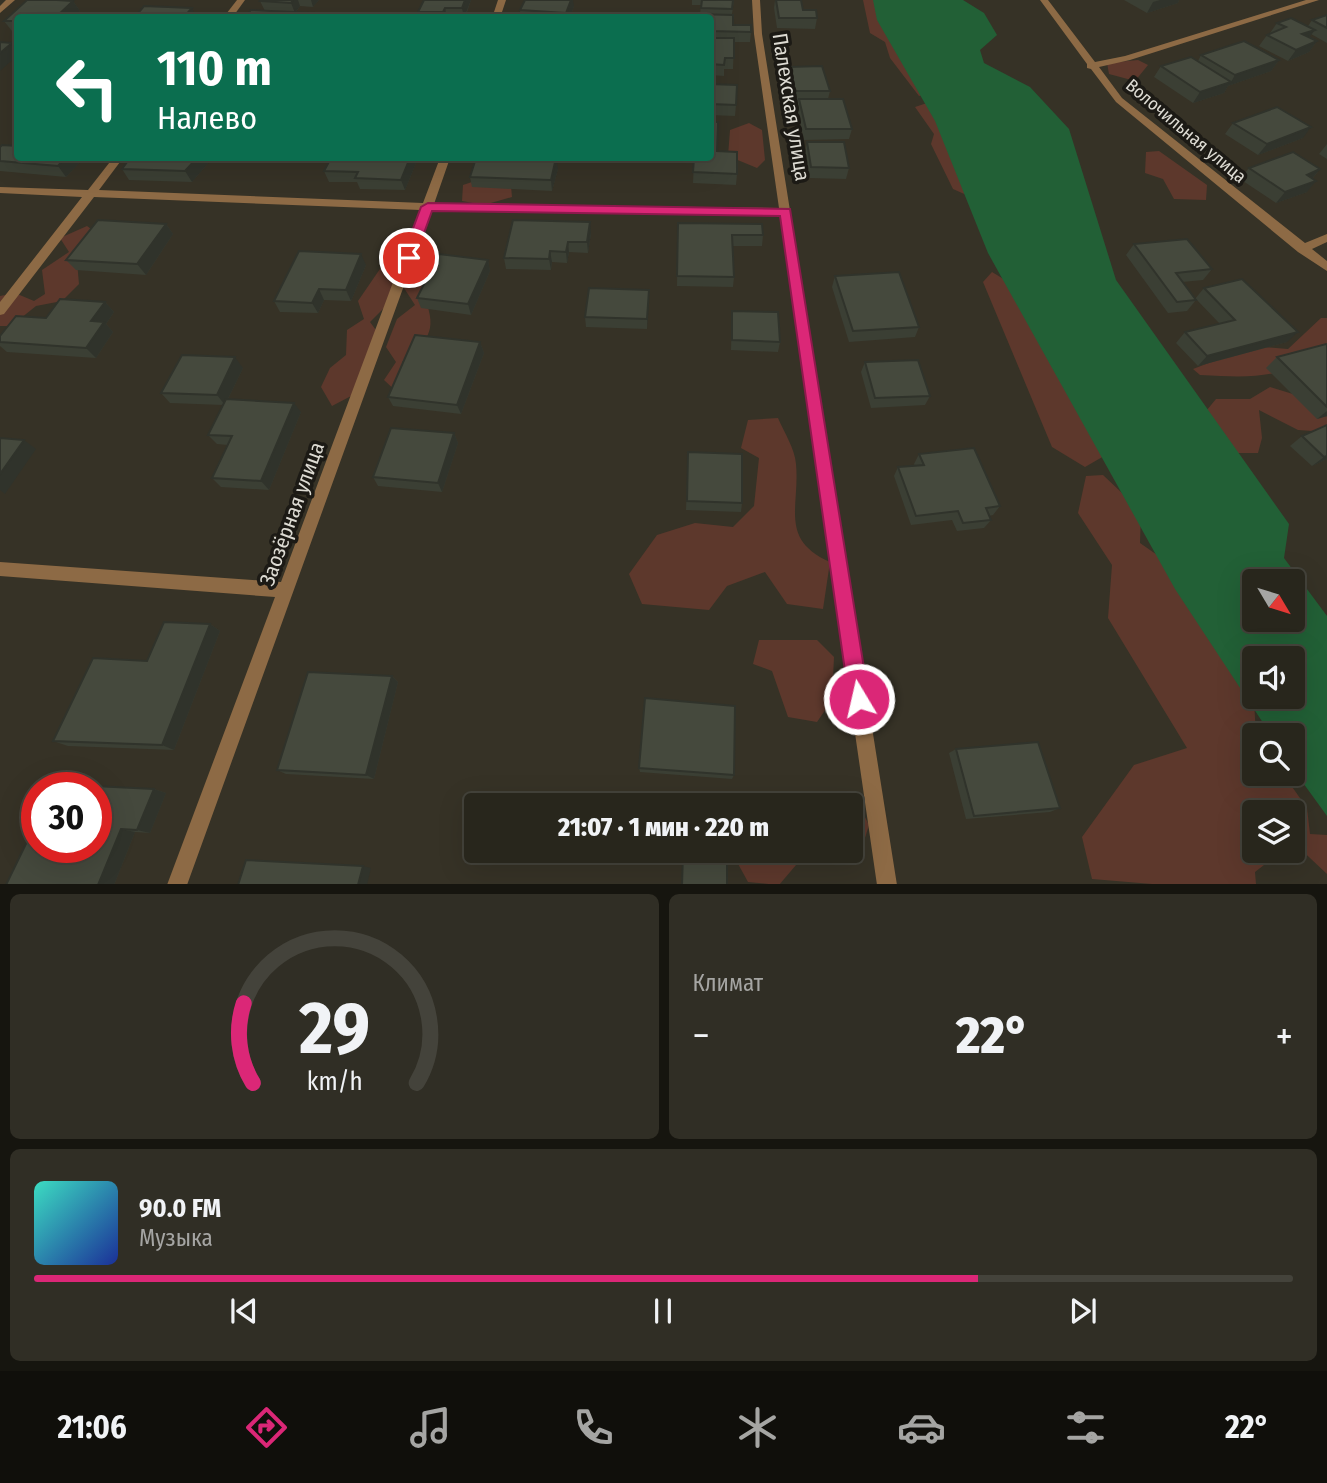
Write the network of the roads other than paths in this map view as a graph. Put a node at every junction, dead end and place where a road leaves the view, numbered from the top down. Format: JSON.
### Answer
{"nodes":[{"id":1,"x":11,"y":0,"type":"edge"},
{"id":2,"x":241,"y":0,"type":"edge"},
{"id":3,"x":756,"y":0,"type":"edge"},
{"id":4,"x":1044,"y":0,"type":"edge"},
{"id":5,"x":1315,"y":0,"type":"edge"},
{"id":6,"x":0,"y":10,"type":"edge"},
{"id":7,"x":230,"y":14,"type":"edge"},
{"id":8,"x":1090,"y":66,"type":"junction"},
{"id":9,"x":116,"y":161,"type":"edge"},
{"id":10,"x":444,"y":161,"type":"edge"},
{"id":11,"x":0,"y":190,"type":"edge"},
{"id":12,"x":90,"y":194,"type":"junction"},
{"id":13,"x":428,"y":207,"type":"junction"},
{"id":14,"x":786,"y":212,"type":"junction"},
{"id":15,"x":1327,"y":238,"type":"edge"},
{"id":16,"x":1302,"y":250,"type":"junction"},
{"id":17,"x":1327,"y":267,"type":"edge"},
{"id":18,"x":0,"y":311,"type":"edge"},
{"id":19,"x":0,"y":569,"type":"edge"},
{"id":20,"x":286,"y":590,"type":"junction"},
{"id":21,"x":177,"y":884,"type":"edge"},
{"id":22,"x":887,"y":884,"type":"edge"}],
"edges":[{"from":1,"to":6,"type":"street"},
{"from":2,"to":7,"type":"street"},
{"from":3,"to":14,"type":"street","name":"Палехская улица"},
{"from":4,"to":8,"type":"street","name":"Волочильная улица"},
{"from":5,"to":8,"type":"street"},
{"from":8,"to":16,"type":"street","name":"Волочильная улица"},
{"from":9,"to":12,"type":"street"},
{"from":10,"to":13,"type":"street","name":"Заозёрная улица"},
{"from":11,"to":12,"type":"street"},
{"from":12,"to":13,"type":"street"},
{"from":12,"to":18,"type":"street"},
{"from":13,"to":14,"type":"street"},
{"from":13,"to":20,"type":"street","name":"Заозёрная улица"},
{"from":14,"to":22,"type":"street","name":"Палехская улица"},
{"from":15,"to":16,"type":"street"},
{"from":16,"to":17,"type":"street","name":"Волочильная улица"},
{"from":19,"to":20,"type":"street"},
{"from":20,"to":21,"type":"street","name":"Заозёрная улица"}]}
